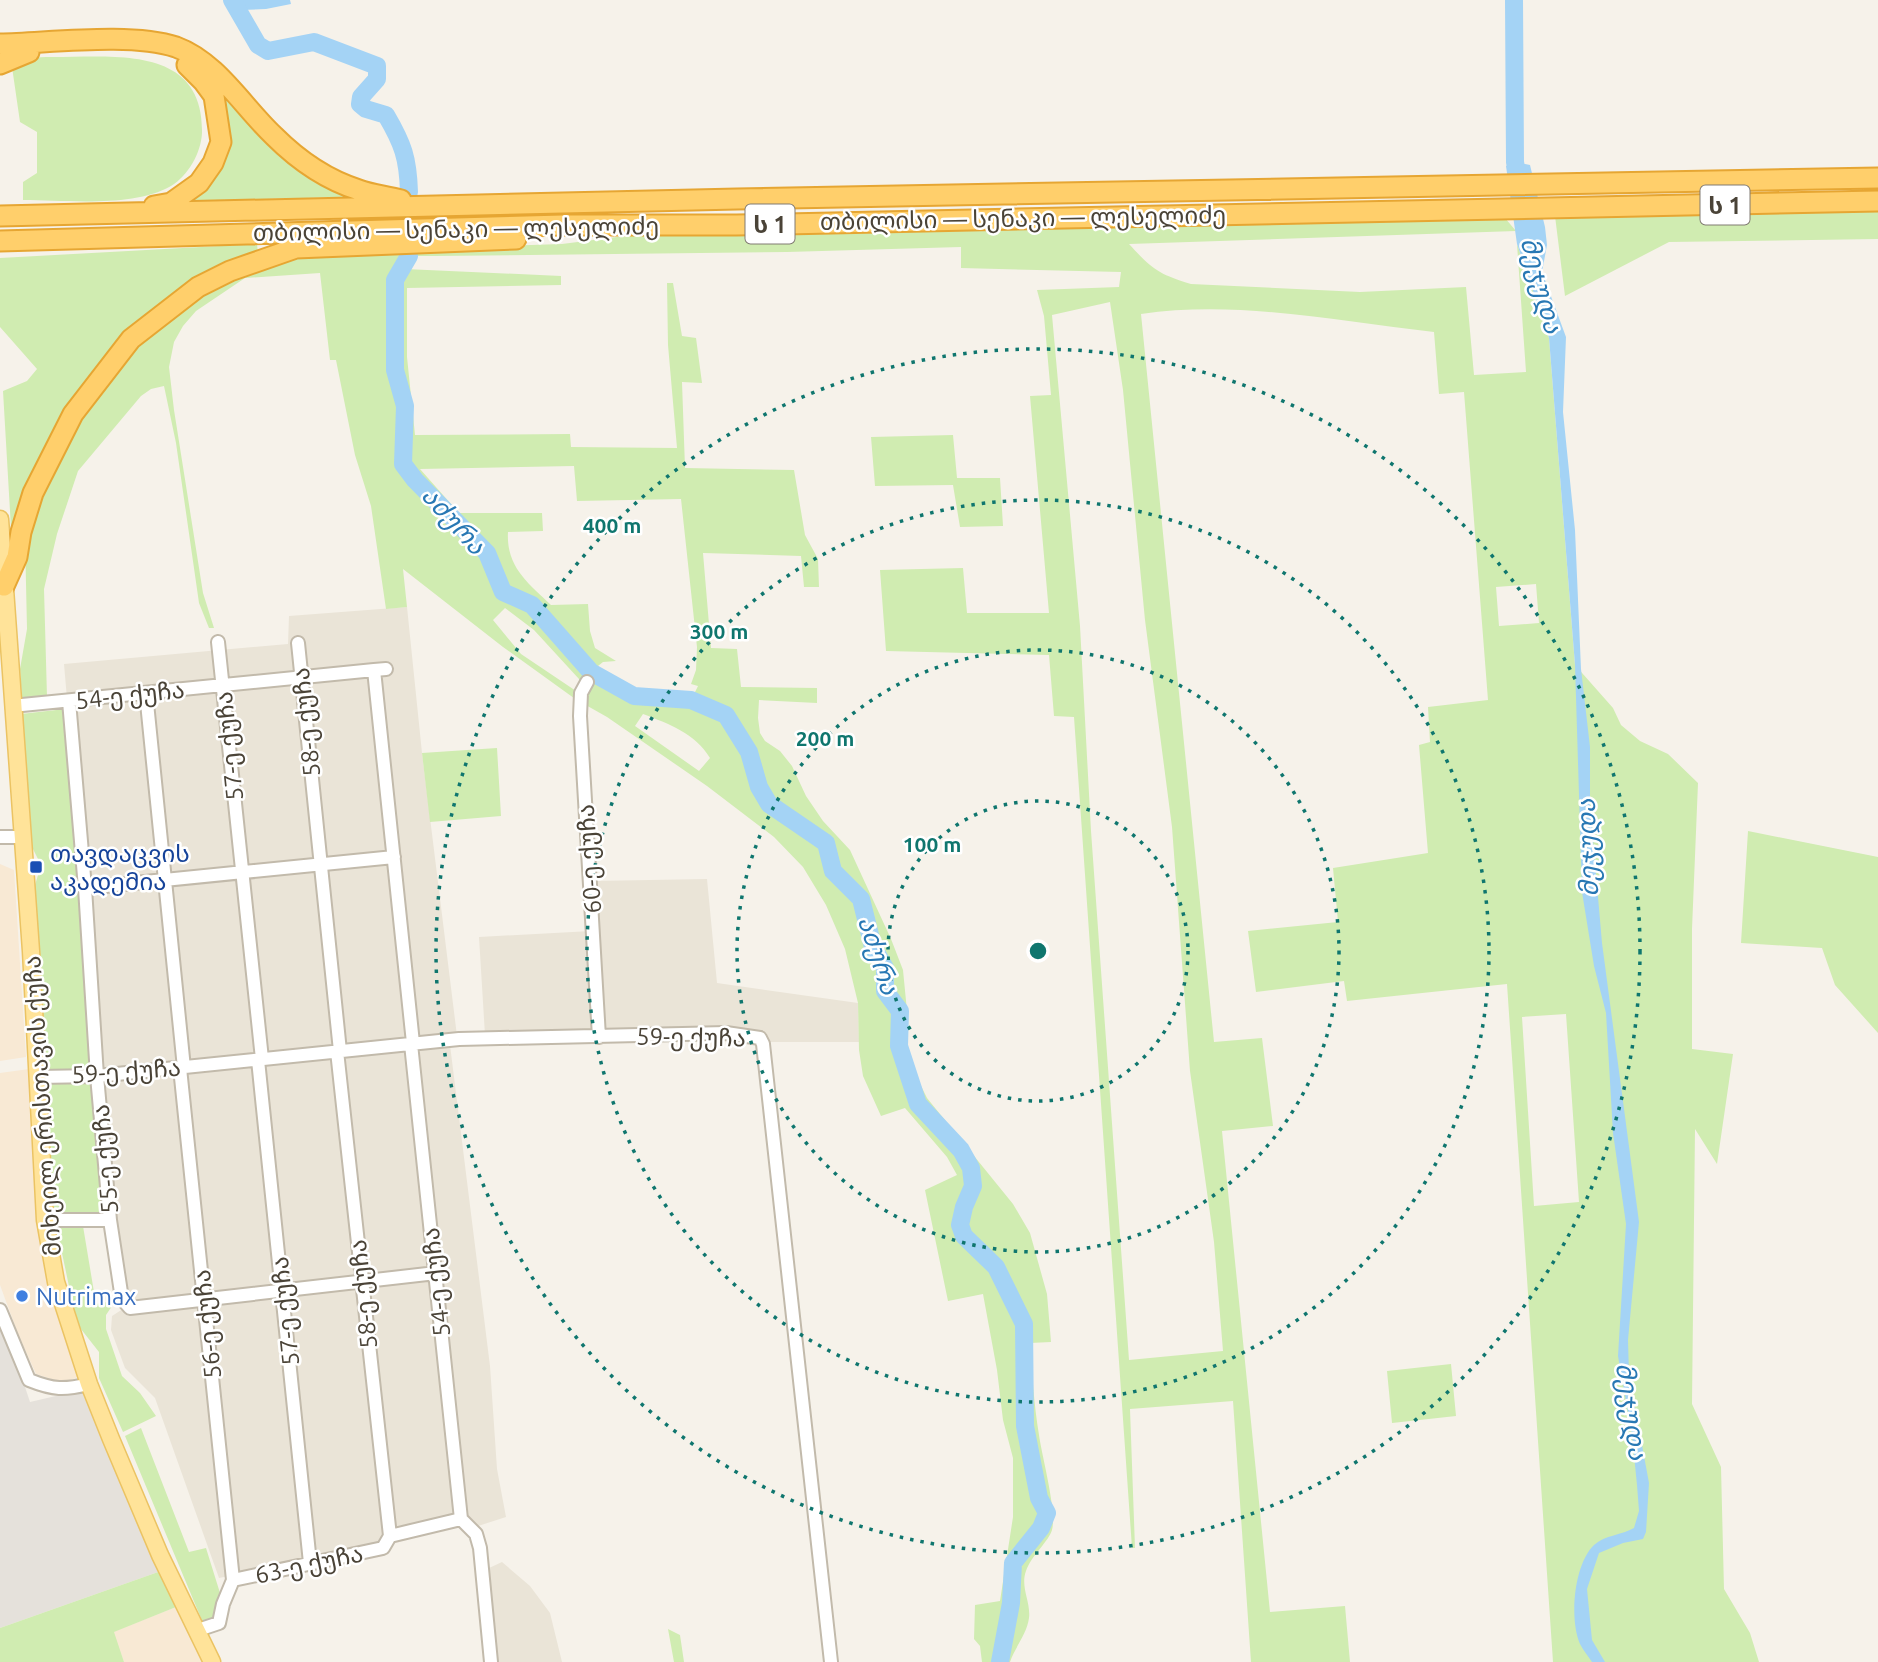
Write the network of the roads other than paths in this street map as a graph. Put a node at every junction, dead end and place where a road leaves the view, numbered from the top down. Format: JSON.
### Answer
{"nodes":[{"id":1,"x":0,"y":42,"type":"edge"},
{"id":2,"x":25,"y":48,"type":"junction"},
{"id":3,"x":0,"y":54,"type":"edge"},
{"id":4,"x":0,"y":64,"type":"edge"},
{"id":5,"x":1878,"y":177,"type":"edge"},
{"id":6,"x":1878,"y":201,"type":"edge"},
{"id":7,"x":422,"y":206,"type":"junction"},
{"id":8,"x":103,"y":214,"type":"junction"},
{"id":9,"x":0,"y":216,"type":"edge"},
{"id":10,"x":563,"y":225,"type":"junction"},
{"id":11,"x":0,"y":241,"type":"edge"},
{"id":12,"x":0,"y":519,"type":"edge"},
{"id":13,"x":2,"y":586,"type":"edge"},
{"id":14,"x":218,"y":642,"type":"dead end"},
{"id":15,"x":298,"y":643,"type":"dead end"},
{"id":16,"x":301,"y":678,"type":"junction"},
{"id":17,"x":587,"y":682,"type":"dead end"},
{"id":18,"x":223,"y":685,"type":"junction"},
{"id":19,"x":146,"y":693,"type":"junction"},
{"id":20,"x":69,"y":701,"type":"junction"},
{"id":21,"x":12,"y":706,"type":"junction"},
{"id":22,"x":0,"y":837,"type":"edge"},
{"id":23,"x":22,"y":837,"type":"junction"},
{"id":24,"x":394,"y":857,"type":"junction"},
{"id":25,"x":321,"y":865,"type":"junction"},
{"id":26,"x":242,"y":873,"type":"junction"},
{"id":27,"x":165,"y":880,"type":"junction"},
{"id":28,"x":85,"y":888,"type":"junction"},
{"id":29,"x":600,"y":1037,"type":"junction"},
{"id":30,"x":412,"y":1044,"type":"junction"},
{"id":31,"x":339,"y":1051,"type":"junction"},
{"id":32,"x":260,"y":1060,"type":"junction"},
{"id":33,"x":182,"y":1068,"type":"junction"},
{"id":34,"x":97,"y":1076,"type":"junction"},
{"id":35,"x":38,"y":1077,"type":"junction"},
{"id":36,"x":45,"y":1220,"type":"junction"},
{"id":37,"x":110,"y":1220,"type":"junction"},
{"id":38,"x":436,"y":1273,"type":"junction"},
{"id":39,"x":361,"y":1282,"type":"junction"},
{"id":40,"x":282,"y":1290,"type":"junction"},
{"id":41,"x":204,"y":1300,"type":"junction"},
{"id":42,"x":0,"y":1310,"type":"edge"},
{"id":43,"x":89,"y":1384,"type":"junction"},
{"id":44,"x":461,"y":1519,"type":"junction"},
{"id":45,"x":390,"y":1536,"type":"junction"},
{"id":46,"x":310,"y":1563,"type":"junction"},
{"id":47,"x":233,"y":1580,"type":"junction"},
{"id":48,"x":198,"y":1630,"type":"junction"},
{"id":49,"x":212,"y":1662,"type":"edge"},
{"id":50,"x":491,"y":1662,"type":"edge"},
{"id":51,"x":831,"y":1662,"type":"edge"}],
"edges":[{"from":1,"to":2,"type":"highway"},
{"from":2,"to":3,"type":"highway"},
{"from":2,"to":4,"type":"highway"},
{"from":2,"to":7,"type":"highway"},
{"from":2,"to":8,"type":"highway"},
{"from":5,"to":7,"type":"highway","name":"თბილისი — სენაკი — ლესელიძე","number":"ს 1"},
{"from":6,"to":10,"type":"highway","name":"თბილისი — სენაკი — ლესელიძე","number":"ს 1"},
{"from":7,"to":8,"type":"highway","name":"თბილისი — სენაკი — ლესელიძე","number":"ს 1"},
{"from":8,"to":9,"type":"highway","name":"თბილისი — სენაკი — ლესელიძე","number":"ს 1"},
{"from":10,"to":11,"type":"highway","name":"თბილისი — სენაკი — ლესელიძე","number":"ს 1"},
{"from":10,"to":13,"type":"highway"},
{"from":12,"to":13,"type":"main road","name":"მიხეილ ერისთავის ქუჩა"},
{"from":13,"to":21,"type":"main road","name":"მიხეილ ერისთავის ქუჩა"},
{"from":14,"to":18,"type":"street","name":"57-ე ქუჩა"},
{"from":15,"to":16,"type":"street","name":"58-ე ქუჩა"},
{"from":16,"to":18,"type":"street","name":"54-ე ქუჩა"},
{"from":16,"to":24,"type":"street","name":"54-ე ქუჩა"},
{"from":16,"to":25,"type":"street","name":"58-ე ქუჩა"},
{"from":17,"to":29,"type":"street","name":"60-ე ქუჩა"},
{"from":18,"to":19,"type":"street","name":"54-ე ქუჩა"},
{"from":18,"to":26,"type":"street","name":"57-ე ქუჩა"},
{"from":19,"to":20,"type":"street","name":"54-ე ქუჩა"},
{"from":19,"to":27,"type":"street","name":"56-ე ქუჩა"},
{"from":20,"to":21,"type":"street","name":"54-ე ქუჩა"},
{"from":20,"to":28,"type":"street","name":"55-ე ქუჩა"},
{"from":21,"to":23,"type":"main road","name":"მიხეილ ერისთავის ქუჩა"},
{"from":22,"to":23,"type":"street"},
{"from":23,"to":35,"type":"main road","name":"მიხეილ ერისთავის ქუჩა"},
{"from":24,"to":25,"type":"street"},
{"from":24,"to":30,"type":"street","name":"54-ე ქუჩა"},
{"from":25,"to":26,"type":"street"},
{"from":25,"to":31,"type":"street","name":"58-ე ქუჩა"},
{"from":26,"to":27,"type":"street"},
{"from":26,"to":32,"type":"street","name":"57-ე ქუჩა"},
{"from":27,"to":28,"type":"street"},
{"from":27,"to":33,"type":"street","name":"56-ე ქუჩა"},
{"from":28,"to":34,"type":"street","name":"55-ე ქუჩა"},
{"from":29,"to":30,"type":"street","name":"59-ე ქუჩა"},
{"from":29,"to":51,"type":"street","name":"59-ე ქუჩა"},
{"from":30,"to":31,"type":"street","name":"59-ე ქუჩა"},
{"from":30,"to":38,"type":"street","name":"54-ე ქუჩა"},
{"from":31,"to":32,"type":"street","name":"59-ე ქუჩა"},
{"from":31,"to":39,"type":"street","name":"58-ე ქუჩა"},
{"from":32,"to":33,"type":"street","name":"59-ე ქუჩა"},
{"from":32,"to":40,"type":"street","name":"57-ე ქუჩა"},
{"from":33,"to":34,"type":"street","name":"59-ე ქუჩა"},
{"from":33,"to":41,"type":"street","name":"56-ე ქუჩა"},
{"from":34,"to":35,"type":"street","name":"59-ე ქუჩა"},
{"from":34,"to":37,"type":"street","name":"55-ე ქუჩა"},
{"from":35,"to":36,"type":"main road","name":"მიხეილ ერისთავის ქუჩა"},
{"from":36,"to":37,"type":"street"},
{"from":36,"to":43,"type":"main road","name":"მიხეილ ერისთავის ქუჩა"},
{"from":37,"to":41,"type":"street","name":"55-ე ქუჩა"},
{"from":38,"to":39,"type":"street","name":"55-ე ქუჩა"},
{"from":38,"to":44,"type":"street","name":"54-ე ქუჩა"},
{"from":39,"to":40,"type":"street","name":"55-ე ქუჩა"},
{"from":39,"to":45,"type":"street","name":"58-ე ქუჩა"},
{"from":40,"to":41,"type":"street","name":"55-ე ქუჩა"},
{"from":40,"to":46,"type":"street","name":"57-ე ქუჩა"},
{"from":41,"to":47,"type":"street","name":"56-ე ქუჩა"},
{"from":42,"to":43,"type":"street"},
{"from":43,"to":48,"type":"main road","name":"მიხეილ ერისთავის ქუჩა"},
{"from":44,"to":45,"type":"street","name":"63-ე ქუჩა"},
{"from":44,"to":50,"type":"street"},
{"from":45,"to":46,"type":"street","name":"63-ე ქუჩა"},
{"from":46,"to":47,"type":"street","name":"63-ე ქუჩა"},
{"from":47,"to":48,"type":"street","name":"63-ე ქუჩა"},
{"from":48,"to":49,"type":"main road","name":"მიხეილ ერისთავის ქუჩა"}]}
